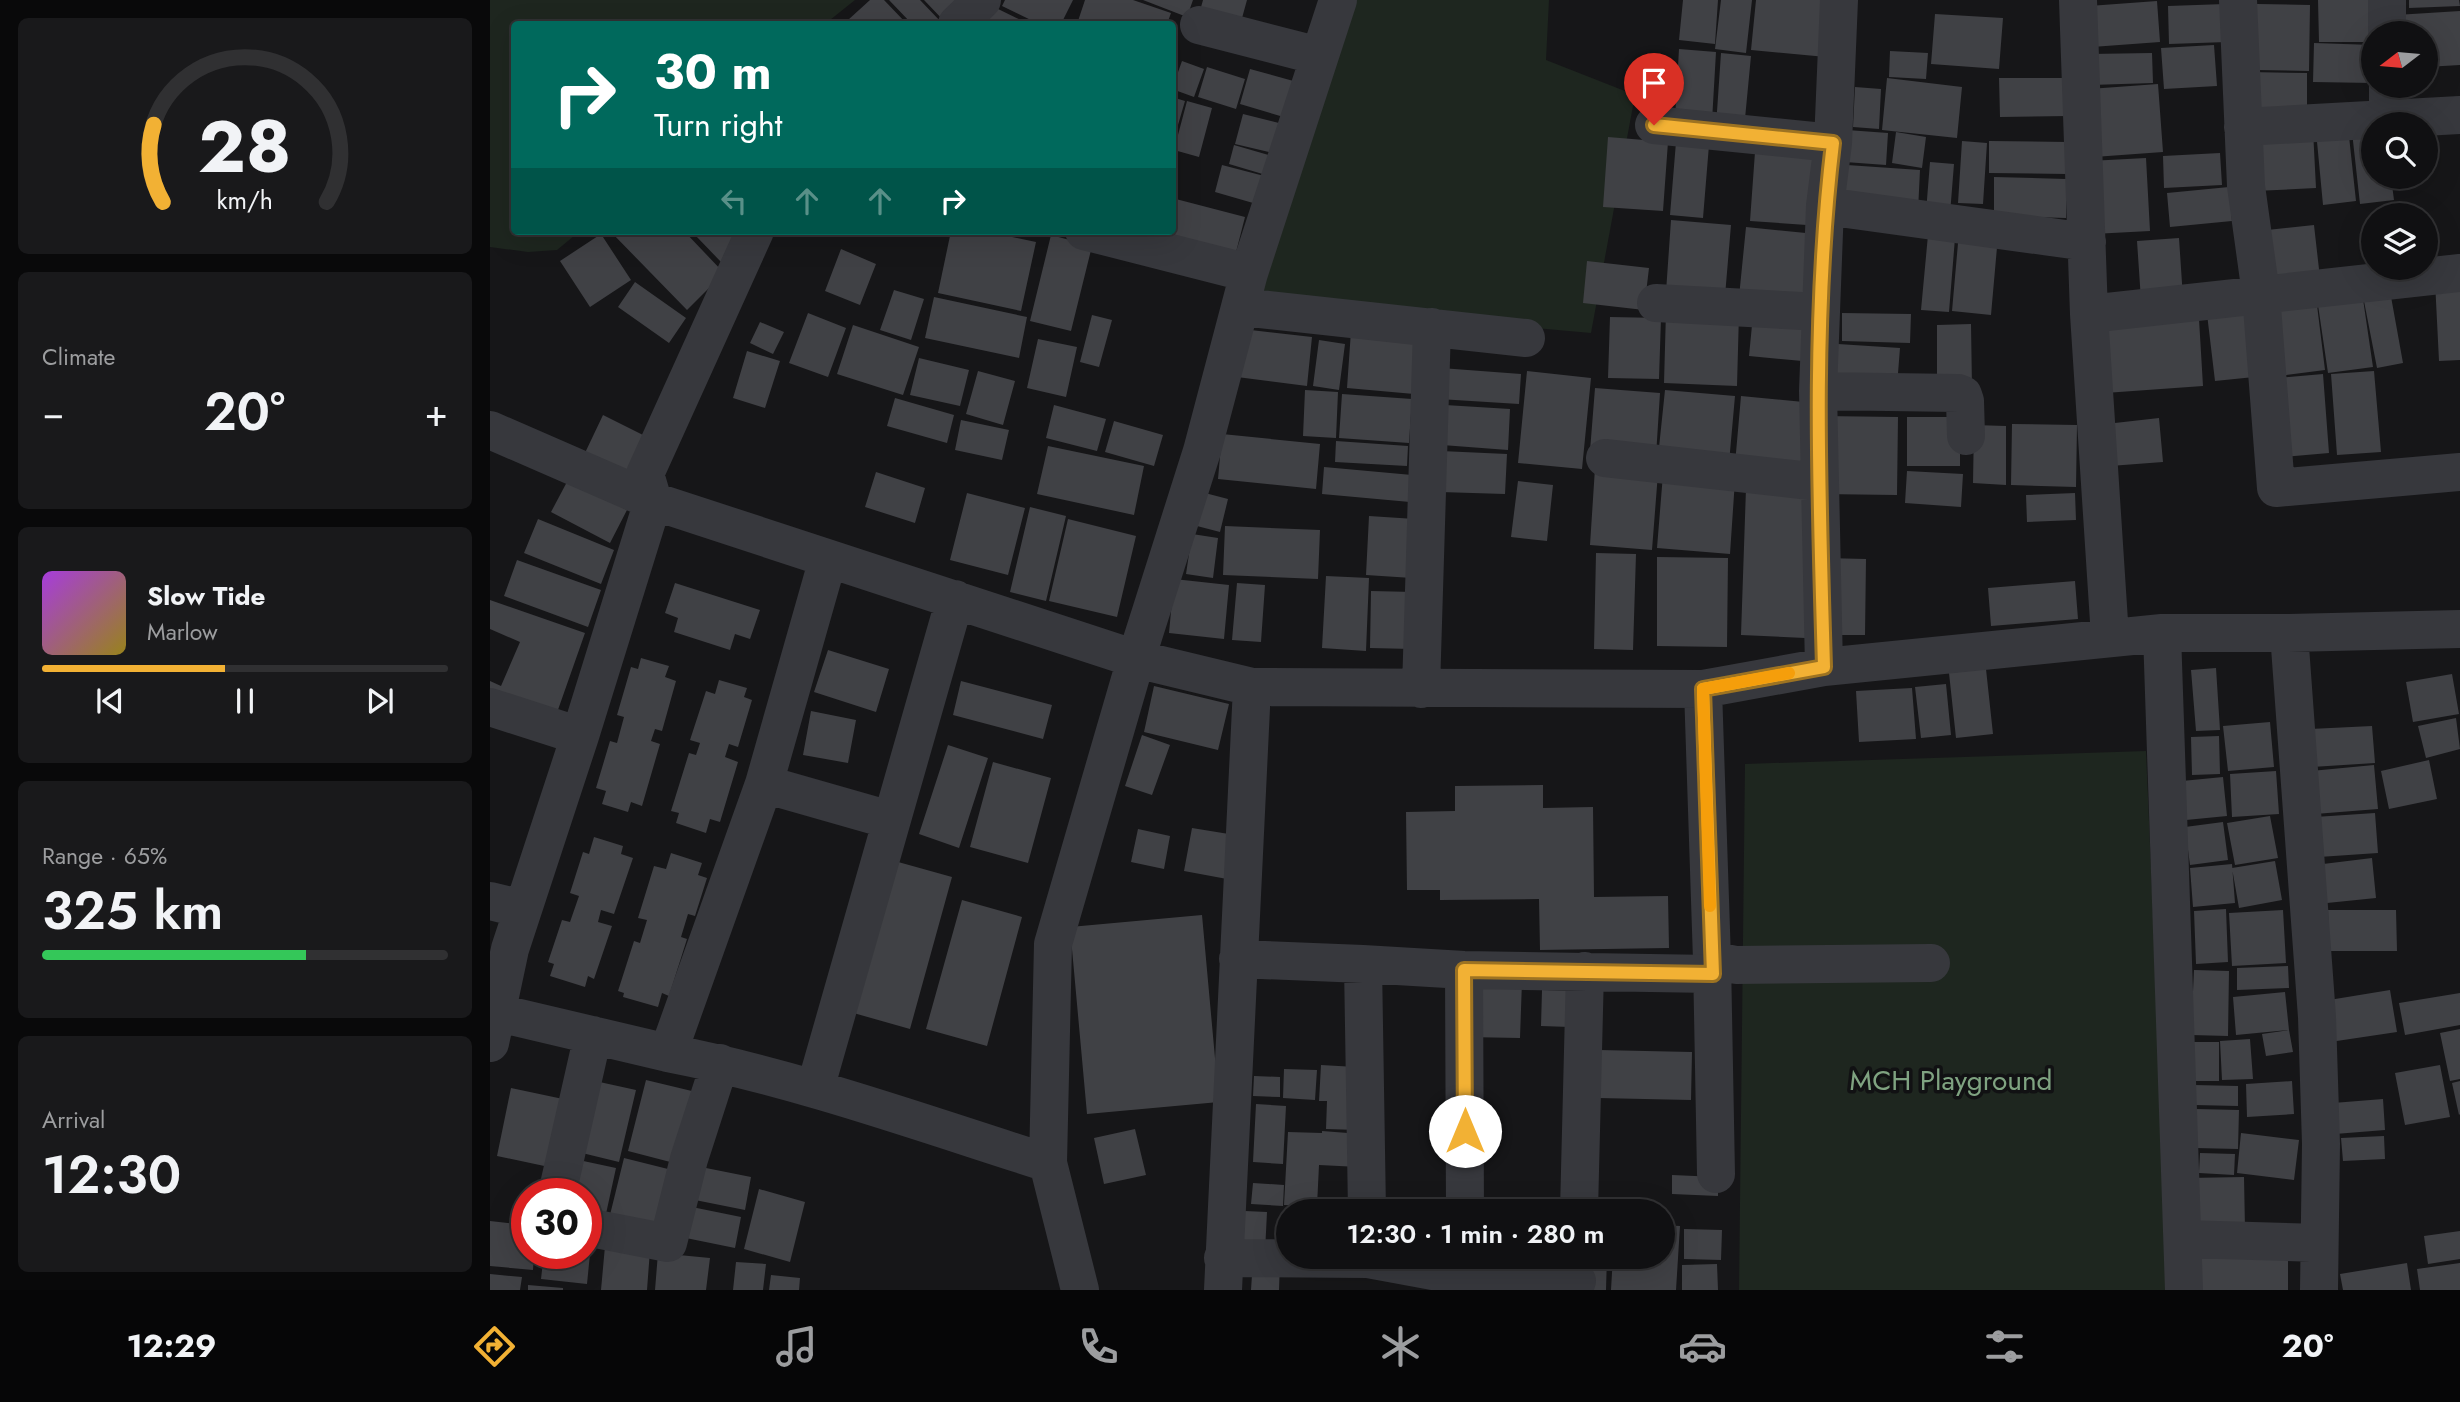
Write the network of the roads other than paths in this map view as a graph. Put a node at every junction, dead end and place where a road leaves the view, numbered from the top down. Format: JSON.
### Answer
{"nodes":[{"id":1,"x":982,"y":0,"type":"edge"},
{"id":2,"x":1338,"y":0,"type":"edge"},
{"id":3,"x":1839,"y":0,"type":"edge"},
{"id":4,"x":2078,"y":0,"type":"edge"},
{"id":5,"x":2238,"y":0,"type":"edge"},
{"id":6,"x":2387,"y":0,"type":"edge"},
{"id":7,"x":960,"y":21,"type":"edge"},
{"id":8,"x":2387,"y":21,"type":"edge"},
{"id":9,"x":1199,"y":25,"type":"dead end"},
{"id":10,"x":1319,"y":56,"type":"junction"},
{"id":11,"x":2388,"y":102,"type":"edge"},
{"id":12,"x":2460,"y":115,"type":"edge"},
{"id":13,"x":1654,"y":125,"type":"dead end"},
{"id":14,"x":2243,"y":127,"type":"junction"},
{"id":15,"x":1833,"y":143,"type":"junction"},
{"id":16,"x":1825,"y":206,"type":"junction"},
{"id":17,"x":753,"y":235,"type":"edge"},
{"id":18,"x":1095,"y":235,"type":"edge"},
{"id":19,"x":2087,"y":242,"type":"junction"},
{"id":20,"x":2460,"y":273,"type":"edge"},
{"id":21,"x":1245,"y":290,"type":"junction"},
{"id":22,"x":2261,"y":295,"type":"junction"},
{"id":23,"x":1656,"y":303,"type":"dead end"},
{"id":24,"x":1821,"y":312,"type":"junction"},
{"id":25,"x":2089,"y":314,"type":"junction"},
{"id":26,"x":1432,"y":327,"type":"junction"},
{"id":27,"x":1526,"y":338,"type":"dead end"},
{"id":28,"x":1818,"y":391,"type":"junction"},
{"id":29,"x":490,"y":430,"type":"edge"},
{"id":30,"x":1966,"y":436,"type":"dead end"},
{"id":31,"x":1605,"y":457,"type":"dead end"},
{"id":32,"x":2460,"y":472,"type":"edge"},
{"id":33,"x":1819,"y":482,"type":"junction"},
{"id":34,"x":653,"y":501,"type":"junction"},
{"id":35,"x":828,"y":559,"type":"junction"},
{"id":36,"x":956,"y":599,"type":"junction"},
{"id":37,"x":2162,"y":633,"type":"junction"},
{"id":38,"x":2289,"y":633,"type":"junction"},
{"id":39,"x":2459,"y":634,"type":"edge"},
{"id":40,"x":2110,"y":637,"type":"junction"},
{"id":41,"x":1136,"y":659,"type":"junction"},
{"id":42,"x":1824,"y":667,"type":"junction"},
{"id":43,"x":1252,"y":687,"type":"junction"},
{"id":44,"x":1421,"y":689,"type":"junction"},
{"id":45,"x":1703,"y":689,"type":"junction"},
{"id":46,"x":490,"y":707,"type":"edge"},
{"id":47,"x":580,"y":736,"type":"junction"},
{"id":48,"x":764,"y":784,"type":"junction"},
{"id":49,"x":890,"y":820,"type":"junction"},
{"id":50,"x":506,"y":905,"type":"edge"},
{"id":51,"x":1238,"y":959,"type":"junction"},
{"id":52,"x":1931,"y":962,"type":"dead end"},
{"id":53,"x":1363,"y":964,"type":"junction"},
{"id":54,"x":1712,"y":967,"type":"junction"},
{"id":55,"x":1464,"y":970,"type":"junction"},
{"id":56,"x":1585,"y":971,"type":"junction"},
{"id":57,"x":492,"y":1022,"type":"edge"},
{"id":58,"x":593,"y":1035,"type":"junction"},
{"id":59,"x":668,"y":1053,"type":"junction"},
{"id":60,"x":720,"y":1063,"type":"junction"},
{"id":61,"x":815,"y":1089,"type":"junction"},
{"id":62,"x":1048,"y":1163,"type":"junction"},
{"id":63,"x":1716,"y":1174,"type":"dead end"},
{"id":64,"x":562,"y":1178,"type":"edge"},
{"id":65,"x":1367,"y":1199,"type":"edge"},
{"id":66,"x":1465,"y":1199,"type":"edge"},
{"id":67,"x":1579,"y":1199,"type":"edge"},
{"id":68,"x":602,"y":1230,"type":"edge"},
{"id":69,"x":2183,"y":1239,"type":"junction"},
{"id":70,"x":2319,"y":1243,"type":"junction"},
{"id":71,"x":1343,"y":1269,"type":"edge"},
{"id":72,"x":1490,"y":1269,"type":"edge"},
{"id":73,"x":1223,"y":1274,"type":"edge"},
{"id":74,"x":1577,"y":1276,"type":"edge"},
{"id":75,"x":1080,"y":1290,"type":"edge"},
{"id":76,"x":2184,"y":1290,"type":"edge"},
{"id":77,"x":2319,"y":1290,"type":"edge"}],
"edges":[{"from":1,"to":7,"type":"street"},
{"from":2,"to":10,"type":"street"},
{"from":3,"to":15,"type":"street"},
{"from":4,"to":19,"type":"street"},
{"from":5,"to":14,"type":"street"},
{"from":6,"to":8,"type":"street"},
{"from":9,"to":10,"type":"street"},
{"from":10,"to":21,"type":"street"},
{"from":11,"to":12,"type":"street"},
{"from":11,"to":14,"type":"street"},
{"from":13,"to":15,"type":"street"},
{"from":14,"to":22,"type":"street"},
{"from":15,"to":16,"type":"street"},
{"from":16,"to":19,"type":"street"},
{"from":16,"to":24,"type":"street"},
{"from":17,"to":34,"type":"street"},
{"from":18,"to":21,"type":"street"},
{"from":19,"to":25,"type":"street"},
{"from":20,"to":22,"type":"street"},
{"from":21,"to":26,"type":"street"},
{"from":21,"to":41,"type":"street"},
{"from":22,"to":25,"type":"street"},
{"from":22,"to":32,"type":"street"},
{"from":23,"to":24,"type":"street"},
{"from":24,"to":28,"type":"street"},
{"from":25,"to":40,"type":"street"},
{"from":26,"to":27,"type":"street"},
{"from":26,"to":44,"type":"street"},
{"from":28,"to":30,"type":"street"},
{"from":28,"to":33,"type":"street"},
{"from":29,"to":34,"type":"street"},
{"from":31,"to":33,"type":"street"},
{"from":33,"to":42,"type":"street"},
{"from":34,"to":35,"type":"street"},
{"from":34,"to":47,"type":"street"},
{"from":35,"to":36,"type":"street"},
{"from":35,"to":48,"type":"street"},
{"from":36,"to":41,"type":"street"},
{"from":36,"to":49,"type":"street"},
{"from":37,"to":38,"type":"street"},
{"from":37,"to":40,"type":"street"},
{"from":37,"to":69,"type":"street"},
{"from":38,"to":39,"type":"street"},
{"from":38,"to":70,"type":"street"},
{"from":40,"to":42,"type":"street"},
{"from":41,"to":43,"type":"street"},
{"from":41,"to":62,"type":"street"},
{"from":42,"to":45,"type":"street"},
{"from":43,"to":44,"type":"street"},
{"from":43,"to":51,"type":"street"},
{"from":44,"to":45,"type":"street"},
{"from":45,"to":54,"type":"street"},
{"from":46,"to":47,"type":"street"},
{"from":47,"to":50,"type":"street"},
{"from":48,"to":49,"type":"street"},
{"from":48,"to":59,"type":"street"},
{"from":49,"to":61,"type":"street"},
{"from":50,"to":57,"type":"street"},
{"from":51,"to":53,"type":"street"},
{"from":51,"to":73,"type":"street"},
{"from":52,"to":54,"type":"street"},
{"from":53,"to":55,"type":"street"},
{"from":53,"to":65,"type":"street"},
{"from":54,"to":56,"type":"street"},
{"from":54,"to":63,"type":"street"},
{"from":55,"to":56,"type":"street"},
{"from":55,"to":66,"type":"street"},
{"from":56,"to":67,"type":"street"},
{"from":57,"to":58,"type":"street"},
{"from":58,"to":59,"type":"street"},
{"from":58,"to":64,"type":"street"},
{"from":59,"to":60,"type":"street"},
{"from":60,"to":61,"type":"street"},
{"from":60,"to":68,"type":"street"},
{"from":61,"to":62,"type":"street"},
{"from":62,"to":75,"type":"street"},
{"from":69,"to":70,"type":"street"},
{"from":69,"to":76,"type":"street"},
{"from":70,"to":77,"type":"street"},
{"from":71,"to":73,"type":"street"},
{"from":72,"to":74,"type":"street"}]}
